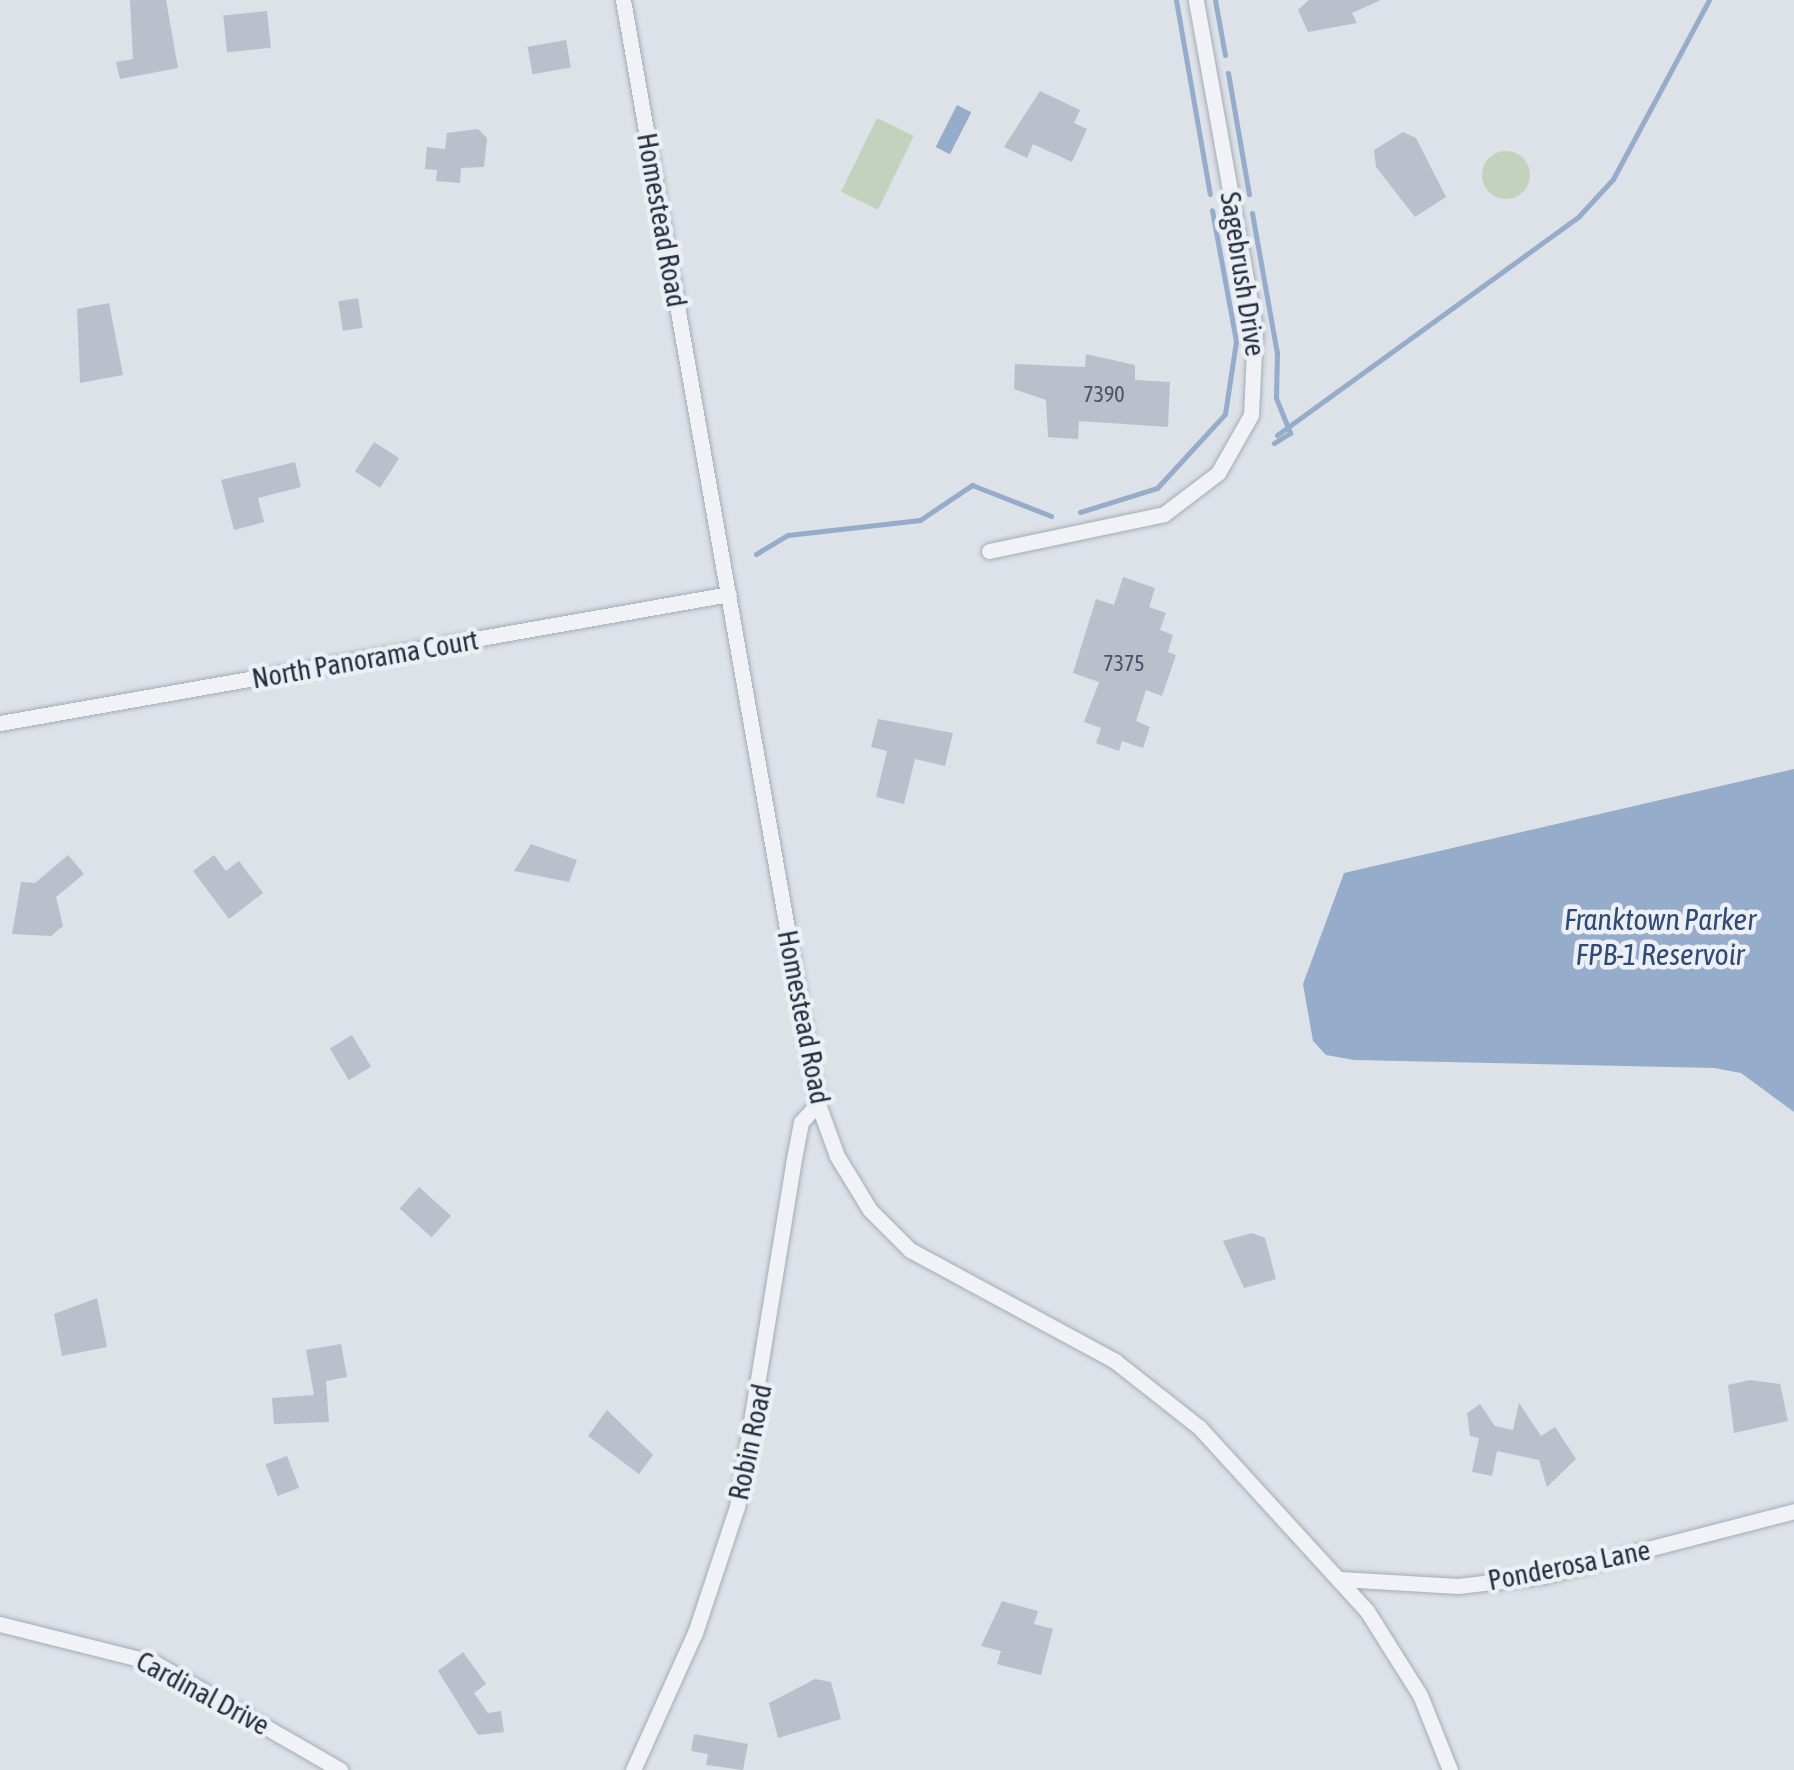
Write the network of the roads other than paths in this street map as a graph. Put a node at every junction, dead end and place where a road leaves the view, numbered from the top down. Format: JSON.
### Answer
{"nodes":[{"id":1,"x":623,"y":0,"type":"edge"},
{"id":2,"x":1196,"y":0,"type":"edge"},
{"id":3,"x":989,"y":552,"type":"dead end"},
{"id":4,"x":729,"y":594,"type":"junction"},
{"id":5,"x":0,"y":723,"type":"edge"},
{"id":6,"x":818,"y":1104,"type":"junction"},
{"id":7,"x":1794,"y":1511,"type":"edge"},
{"id":8,"x":1340,"y":1580,"type":"junction"},
{"id":9,"x":0,"y":1624,"type":"edge"},
{"id":10,"x":340,"y":1770,"type":"edge"},
{"id":11,"x":633,"y":1770,"type":"edge"},
{"id":12,"x":1450,"y":1770,"type":"edge"}],
"edges":[{"from":1,"to":4,"type":"street","name":"Homestead Road"},
{"from":2,"to":3,"type":"street","name":"Sagebrush Drive"},
{"from":4,"to":5,"type":"street","name":"North Panorama Court"},
{"from":4,"to":6,"type":"street","name":"Homestead Road"},
{"from":6,"to":8,"type":"street","name":"Homestead Road"},
{"from":6,"to":11,"type":"street","name":"Robin Road"},
{"from":7,"to":8,"type":"street","name":"Ponderosa Lane"},
{"from":8,"to":12,"type":"street","name":"Homestead Road"},
{"from":9,"to":10,"type":"street","name":"Cardinal Drive"}]}
